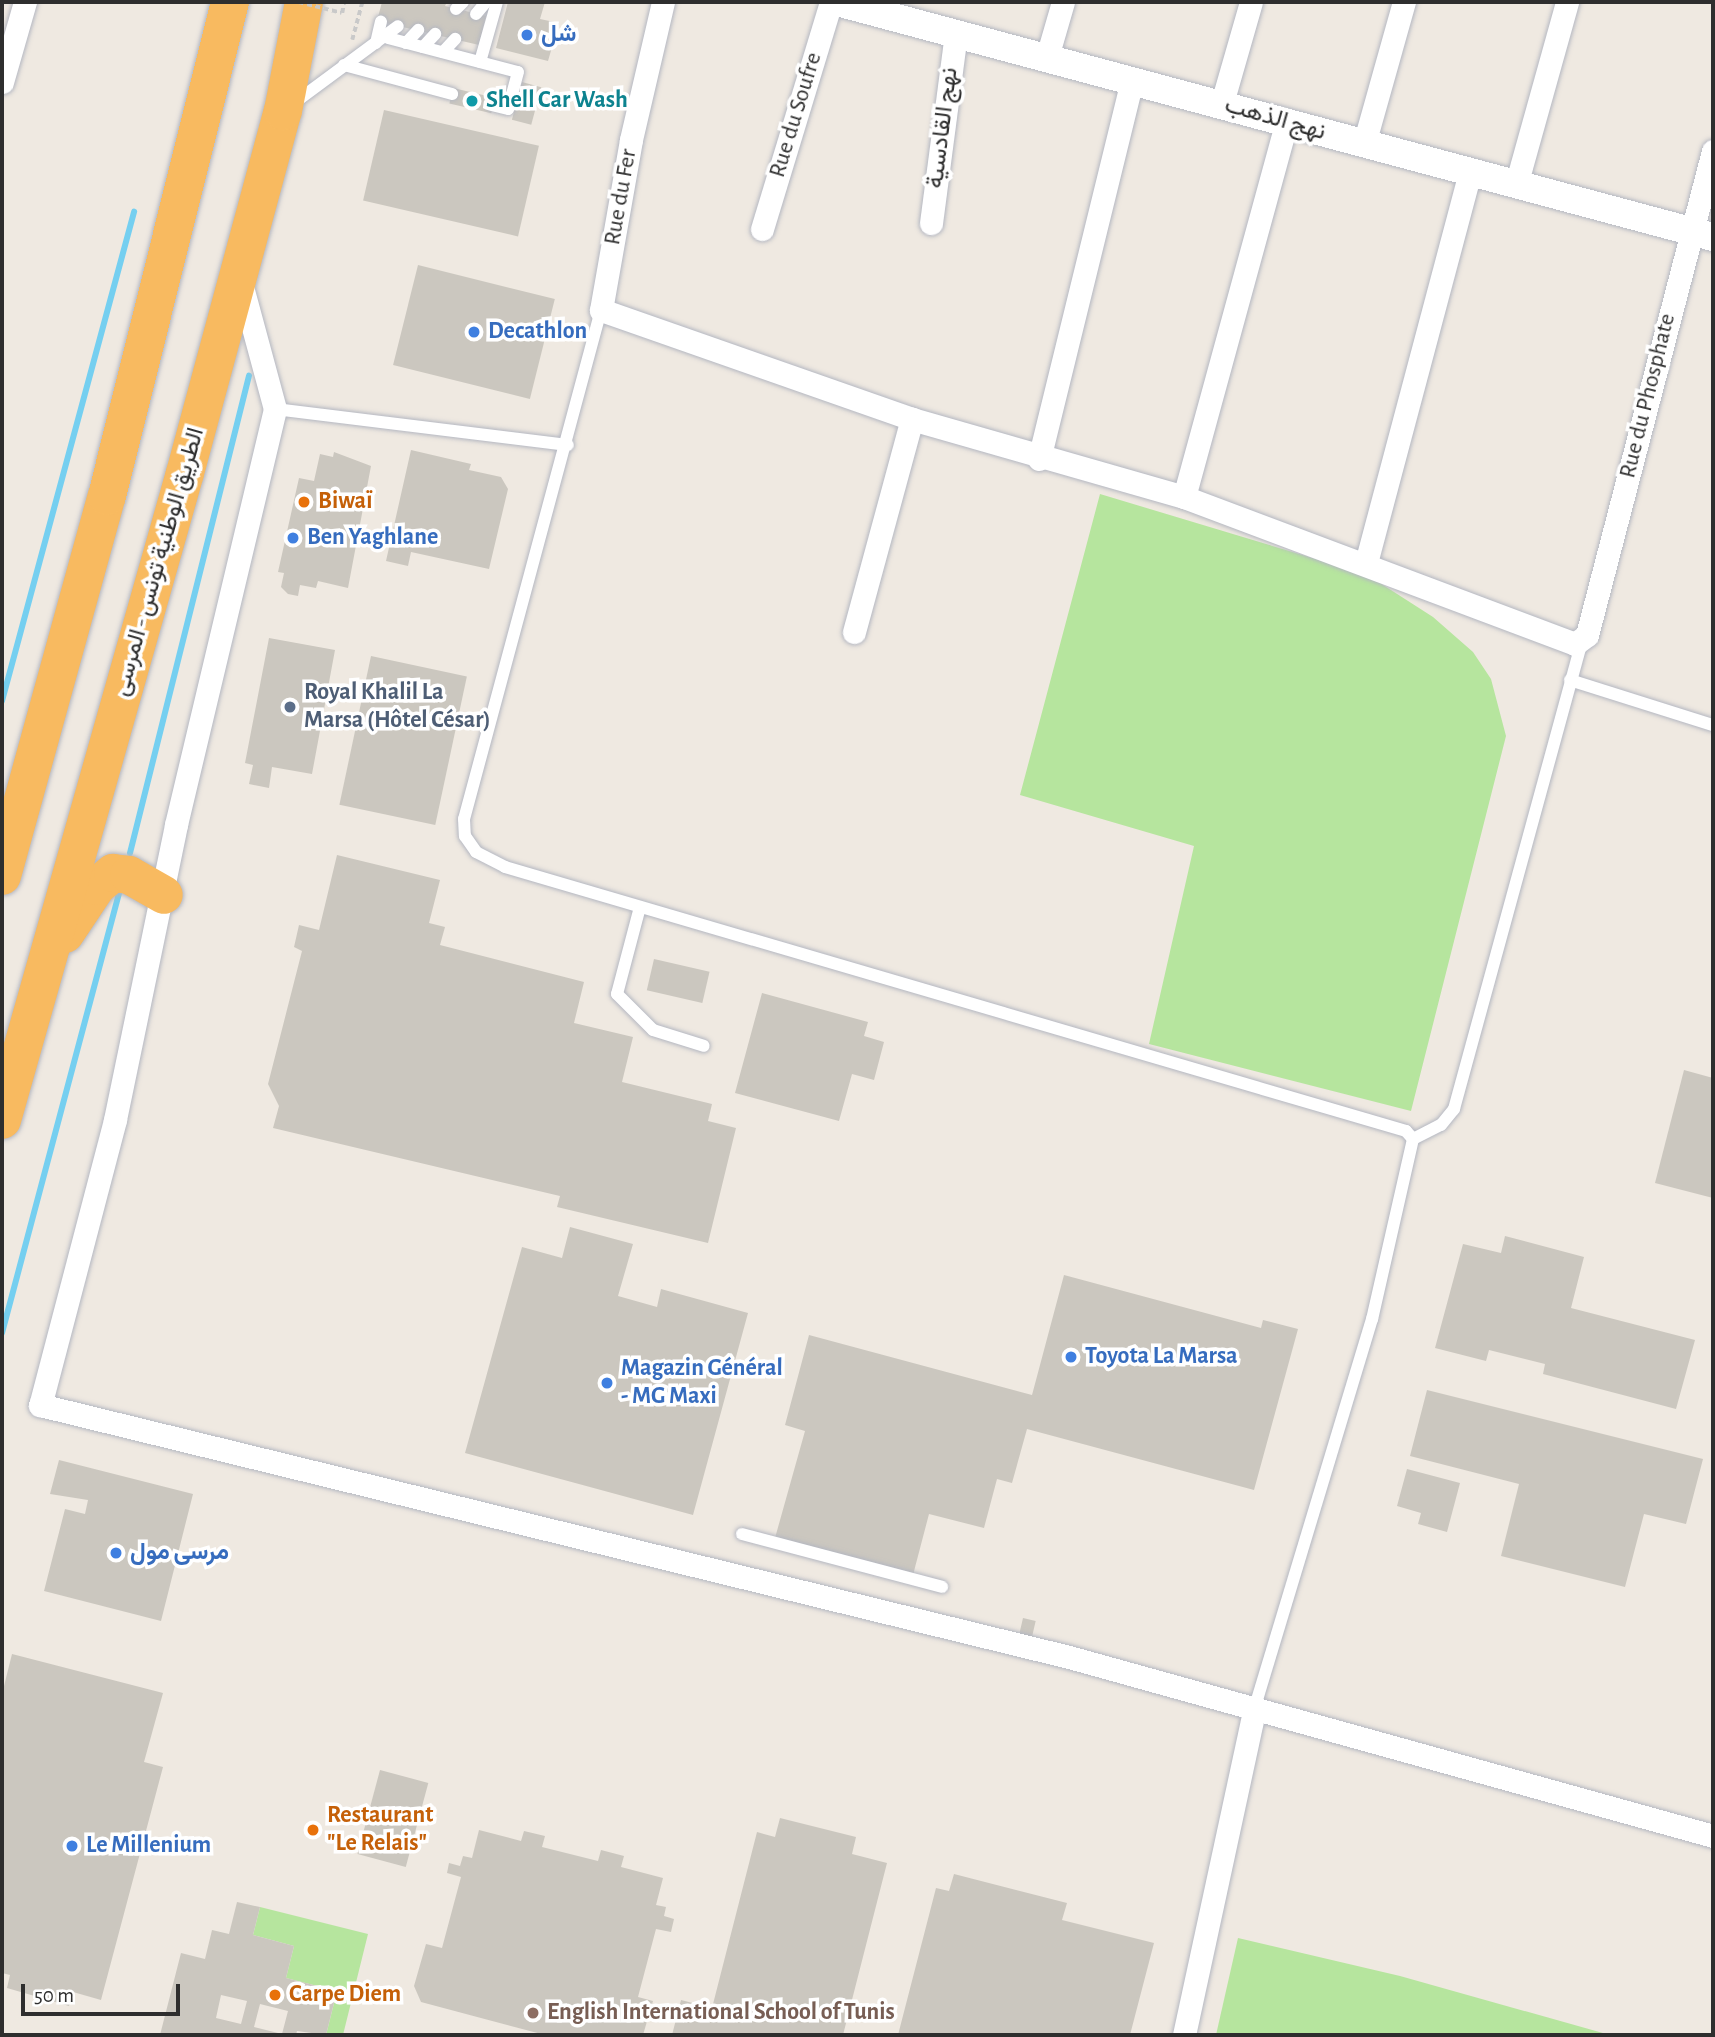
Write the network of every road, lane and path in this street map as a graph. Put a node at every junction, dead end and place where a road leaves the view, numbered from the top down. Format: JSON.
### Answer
{"nodes":[{"id":1,"x":25,"y":2,"type":"edge"},
{"id":2,"x":230,"y":2,"type":"edge"},
{"id":3,"x":302,"y":2,"type":"edge"},
{"id":4,"x":344,"y":2,"type":"edge"},
{"id":5,"x":362,"y":2,"type":"edge"},
{"id":6,"x":486,"y":2,"type":"edge"},
{"id":7,"x":497,"y":2,"type":"edge"},
{"id":8,"x":663,"y":2,"type":"edge"},
{"id":9,"x":831,"y":2,"type":"edge"},
{"id":10,"x":837,"y":2,"type":"edge"},
{"id":11,"x":1063,"y":2,"type":"edge"},
{"id":12,"x":1251,"y":2,"type":"edge"},
{"id":13,"x":1404,"y":2,"type":"edge"},
{"id":14,"x":1567,"y":2,"type":"edge"},
{"id":15,"x":905,"y":10,"type":"edge"},
{"id":16,"x":475,"y":14,"type":"dead end"},
{"id":17,"x":359,"y":17,"type":"dead end"},
{"id":18,"x":381,"y":22,"type":"dead end"},
{"id":19,"x":398,"y":26,"type":"dead end"},
{"id":20,"x":418,"y":30,"type":"dead end"},
{"id":21,"x":956,"y":33,"type":"junction"},
{"id":22,"x":435,"y":34,"type":"dead end"},
{"id":23,"x":455,"y":39,"type":"dead end"},
{"id":24,"x":382,"y":41,"type":"junction"},
{"id":25,"x":405,"y":43,"type":"junction"},
{"id":26,"x":423,"y":47,"type":"junction"},
{"id":27,"x":443,"y":52,"type":"junction"},
{"id":28,"x":1047,"y":57,"type":"junction"},
{"id":29,"x":480,"y":62,"type":"junction"},
{"id":30,"x":344,"y":65,"type":"junction"},
{"id":31,"x":1132,"y":79,"type":"junction"},
{"id":32,"x":2,"y":82,"type":"edge"},
{"id":33,"x":452,"y":94,"type":"dead end"},
{"id":34,"x":1222,"y":103,"type":"junction"},
{"id":35,"x":492,"y":105,"type":"dead end"},
{"id":36,"x":282,"y":111,"type":"junction"},
{"id":37,"x":1286,"y":122,"type":"junction"},
{"id":38,"x":1364,"y":144,"type":"junction"},
{"id":39,"x":1713,"y":151,"type":"edge"},
{"id":40,"x":1470,"y":172,"type":"junction"},
{"id":41,"x":1516,"y":185,"type":"junction"},
{"id":42,"x":931,"y":223,"type":"dead end"},
{"id":43,"x":762,"y":229,"type":"dead end"},
{"id":44,"x":1702,"y":234,"type":"edge"},
{"id":45,"x":239,"y":273,"type":"junction"},
{"id":46,"x":601,"y":310,"type":"junction"},
{"id":47,"x":275,"y":409,"type":"junction"},
{"id":48,"x":912,"y":419,"type":"junction"},
{"id":49,"x":568,"y":445,"type":"junction"},
{"id":50,"x":1039,"y":459,"type":"junction"},
{"id":51,"x":1184,"y":497,"type":"junction"},
{"id":52,"x":1366,"y":563,"type":"junction"},
{"id":53,"x":854,"y":632,"type":"dead end"},
{"id":54,"x":1583,"y":641,"type":"junction"},
{"id":55,"x":1570,"y":680,"type":"junction"},
{"id":56,"x":1713,"y":725,"type":"edge"},
{"id":57,"x":2,"y":876,"type":"edge"},
{"id":58,"x":164,"y":895,"type":"junction"},
{"id":59,"x":640,"y":907,"type":"junction"},
{"id":60,"x":43,"y":968,"type":"junction"},
{"id":61,"x":704,"y":1045,"type":"dead end"},
{"id":62,"x":2,"y":1120,"type":"edge"},
{"id":63,"x":1413,"y":1139,"type":"junction"},
{"id":64,"x":742,"y":1534,"type":"dead end"},
{"id":65,"x":942,"y":1587,"type":"dead end"},
{"id":66,"x":1254,"y":1711,"type":"junction"},
{"id":67,"x":1713,"y":1836,"type":"edge"},
{"id":68,"x":1184,"y":2035,"type":"edge"}],
"edges":[{"from":1,"to":32,"type":"street"},
{"from":2,"to":57,"type":"highway"},
{"from":3,"to":4,"type":"path","bridge":true},
{"from":3,"to":36,"type":"highway","name":"الطريق الوطنية تونس - المرسى"},
{"from":5,"to":17,"type":"path"},
{"from":6,"to":16,"type":"lane"},
{"from":7,"to":29,"type":"lane"},
{"from":8,"to":46,"type":"street","name":"Rue du Fer"},
{"from":9,"to":43,"type":"street","name":"Rue du Soufre"},
{"from":10,"to":15,"type":"street","name":"نهج الذهب"},
{"from":11,"to":28,"type":"street"},
{"from":12,"to":34,"type":"street"},
{"from":13,"to":38,"type":"street"},
{"from":14,"to":41,"type":"street"},
{"from":15,"to":21,"type":"street","name":"نهج الذهب"},
{"from":18,"to":24,"type":"lane"},
{"from":19,"to":24,"type":"lane"},
{"from":20,"to":25,"type":"lane"},
{"from":21,"to":28,"type":"street","name":"نهج الذهب"},
{"from":21,"to":42,"type":"street","name":"نهج القادسية"},
{"from":22,"to":26,"type":"lane"},
{"from":23,"to":27,"type":"lane"},
{"from":24,"to":25,"type":"lane"},
{"from":24,"to":30,"type":"lane"},
{"from":25,"to":26,"type":"lane"},
{"from":26,"to":27,"type":"lane"},
{"from":27,"to":29,"type":"lane"},
{"from":28,"to":31,"type":"street","name":"نهج الذهب"},
{"from":29,"to":35,"type":"lane"},
{"from":30,"to":33,"type":"lane"},
{"from":30,"to":36,"type":"lane"},
{"from":31,"to":34,"type":"street","name":"نهج الذهب"},
{"from":31,"to":50,"type":"street"},
{"from":34,"to":37,"type":"street","name":"نهج الذهب"},
{"from":36,"to":45,"type":"highway","name":"الطريق الوطنية تونس - المرسى"},
{"from":37,"to":38,"type":"street","name":"نهج الذهب"},
{"from":37,"to":51,"type":"street"},
{"from":38,"to":40,"type":"street","name":"نهج الذهب"},
{"from":39,"to":44,"type":"street","name":"Rue du Phosphate"},
{"from":40,"to":41,"type":"street","name":"نهج الذهب"},
{"from":40,"to":52,"type":"street"},
{"from":41,"to":44,"type":"street","name":"نهج الذهب"},
{"from":44,"to":54,"type":"street","name":"Rue du Phosphate"},
{"from":45,"to":47,"type":"street"},
{"from":45,"to":60,"type":"highway","name":"الطريق الوطنية تونس - المرسى"},
{"from":46,"to":48,"type":"street"},
{"from":46,"to":49,"type":"lane"},
{"from":47,"to":49,"type":"lane"},
{"from":47,"to":58,"type":"street"},
{"from":48,"to":50,"type":"street"},
{"from":48,"to":53,"type":"street"},
{"from":49,"to":59,"type":"lane"},
{"from":50,"to":51,"type":"street"},
{"from":51,"to":52,"type":"street"},
{"from":52,"to":54,"type":"street"},
{"from":54,"to":55,"type":"lane"},
{"from":55,"to":56,"type":"lane"},
{"from":55,"to":63,"type":"lane"},
{"from":58,"to":60,"type":"highway"},
{"from":58,"to":66,"type":"street"},
{"from":59,"to":61,"type":"lane"},
{"from":59,"to":63,"type":"lane"},
{"from":60,"to":62,"type":"highway","name":"الطريق الوطنية تونس - المرسى"},
{"from":63,"to":66,"type":"lane"},
{"from":64,"to":65,"type":"lane"},
{"from":66,"to":67,"type":"street"},
{"from":66,"to":68,"type":"street"}]}
